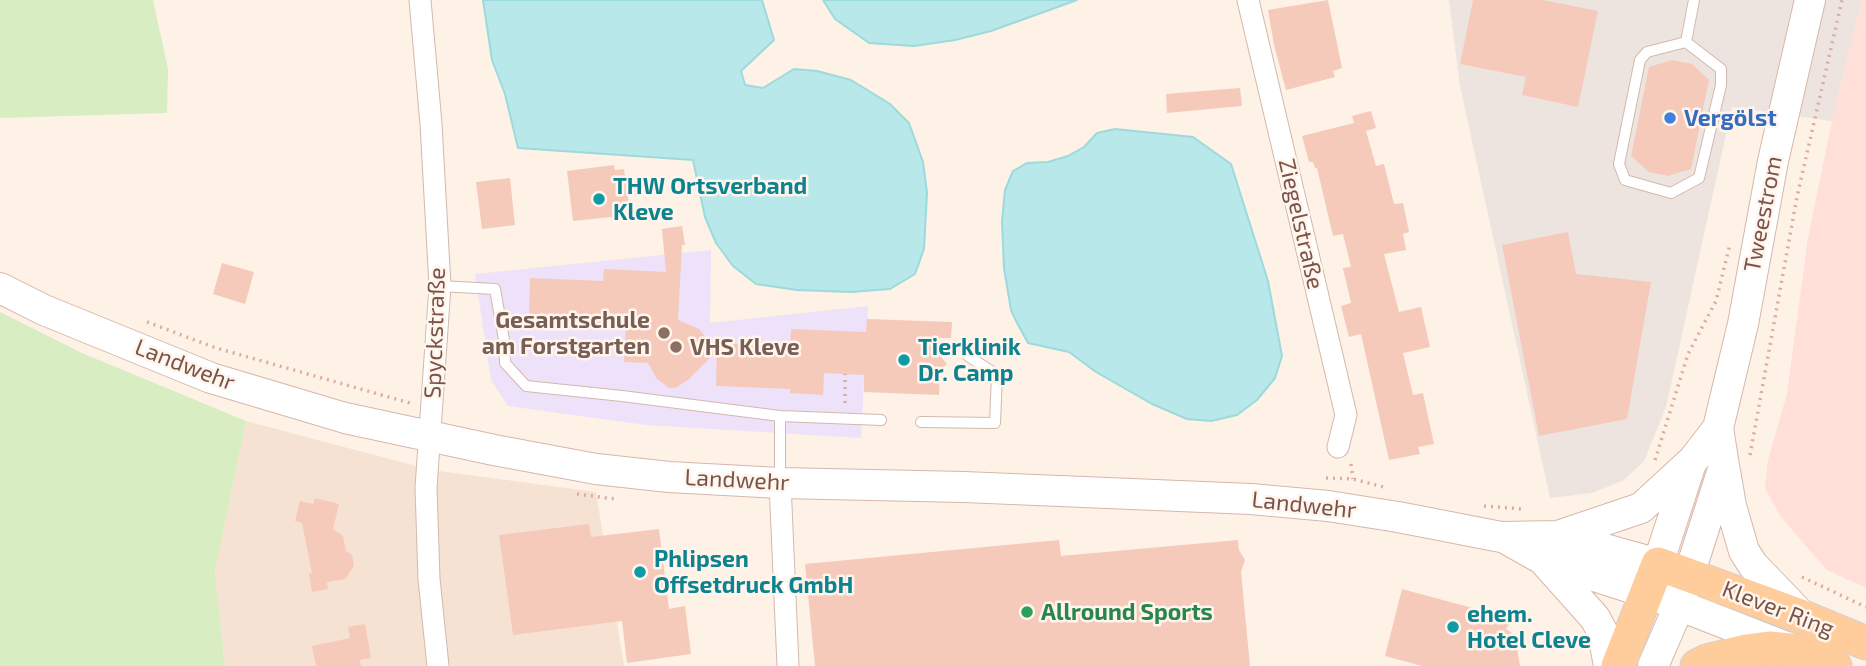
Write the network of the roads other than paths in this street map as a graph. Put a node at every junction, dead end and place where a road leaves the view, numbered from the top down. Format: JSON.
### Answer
{"nodes":[{"id":1,"x":420,"y":0,"type":"edge"},
{"id":2,"x":1248,"y":0,"type":"edge"},
{"id":3,"x":1694,"y":0,"type":"edge"},
{"id":4,"x":1810,"y":0,"type":"edge"},
{"id":5,"x":1686,"y":42,"type":"junction"},
{"id":6,"x":440,"y":286,"type":"junction"},
{"id":7,"x":0,"y":288,"type":"edge"},
{"id":8,"x":968,"y":356,"type":"dead end"},
{"id":9,"x":780,"y":416,"type":"junction"},
{"id":10,"x":880,"y":420,"type":"dead end"},
{"id":11,"x":921,"y":422,"type":"dead end"},
{"id":12,"x":1718,"y":428,"type":"junction"},
{"id":13,"x":430,"y":435,"type":"junction"},
{"id":14,"x":1338,"y":447,"type":"dead end"},
{"id":15,"x":1736,"y":462,"type":"junction"},
{"id":16,"x":1691,"y":463,"type":"junction"},
{"id":17,"x":780,"y":483,"type":"junction"},
{"id":18,"x":1550,"y":548,"type":"junction"},
{"id":19,"x":1653,"y":579,"type":"junction"},
{"id":20,"x":1684,"y":591,"type":"junction"},
{"id":21,"x":1803,"y":617,"type":"junction"},
{"id":22,"x":1866,"y":643,"type":"edge"},
{"id":23,"x":1799,"y":652,"type":"junction"},
{"id":24,"x":438,"y":666,"type":"edge"},
{"id":25,"x":788,"y":666,"type":"edge"},
{"id":26,"x":1609,"y":666,"type":"edge"},
{"id":27,"x":1618,"y":666,"type":"edge"},
{"id":28,"x":1653,"y":666,"type":"edge"},
{"id":29,"x":1697,"y":666,"type":"edge"},
{"id":30,"x":1835,"y":666,"type":"edge"}],
"edges":[{"from":1,"to":6,"type":"street","name":"Spyckstraße"},
{"from":2,"to":14,"type":"street","name":"Ziegelstraße"},
{"from":3,"to":5,"type":"lane"},
{"from":4,"to":12,"type":"main road","name":"Tweestrom"},
{"from":5,"to":5,"type":"lane"},
{"from":6,"to":9,"type":"lane"},
{"from":6,"to":13,"type":"street","name":"Spyckstraße"},
{"from":7,"to":13,"type":"main road","name":"Landwehr"},
{"from":8,"to":11,"type":"lane"},
{"from":9,"to":10,"type":"lane"},
{"from":9,"to":17,"type":"lane"},
{"from":12,"to":15,"type":"main road","name":"Tweestrom"},
{"from":12,"to":16,"type":"main road","name":"Tweestrom"},
{"from":13,"to":17,"type":"main road","name":"Landwehr"},
{"from":13,"to":24,"type":"street","name":"Spyckstraße"},
{"from":15,"to":20,"type":"main road","name":"Tweestrom"},
{"from":15,"to":21,"type":"main road"},
{"from":16,"to":18,"type":"main road"},
{"from":16,"to":19,"type":"main road","name":"Tweestrom"},
{"from":17,"to":18,"type":"main road","name":"Landwehr"},
{"from":17,"to":25,"type":"street"},
{"from":18,"to":19,"type":"main road","name":"Landwehr"},
{"from":18,"to":26,"type":"main road"},
{"from":19,"to":20,"type":"main road","name":"Klever Ring"},
{"from":19,"to":27,"type":"main road"},
{"from":20,"to":21,"type":"main road","name":"Klever Ring"},
{"from":20,"to":23,"type":"main road","name":"Klever Ring"},
{"from":20,"to":28,"type":"main road"},
{"from":21,"to":22,"type":"main road","name":"Klever Ring"},
{"from":23,"to":29,"type":"main road","name":"Klever Ring"},
{"from":23,"to":30,"type":"main road","name":"Klever Ring"}]}
